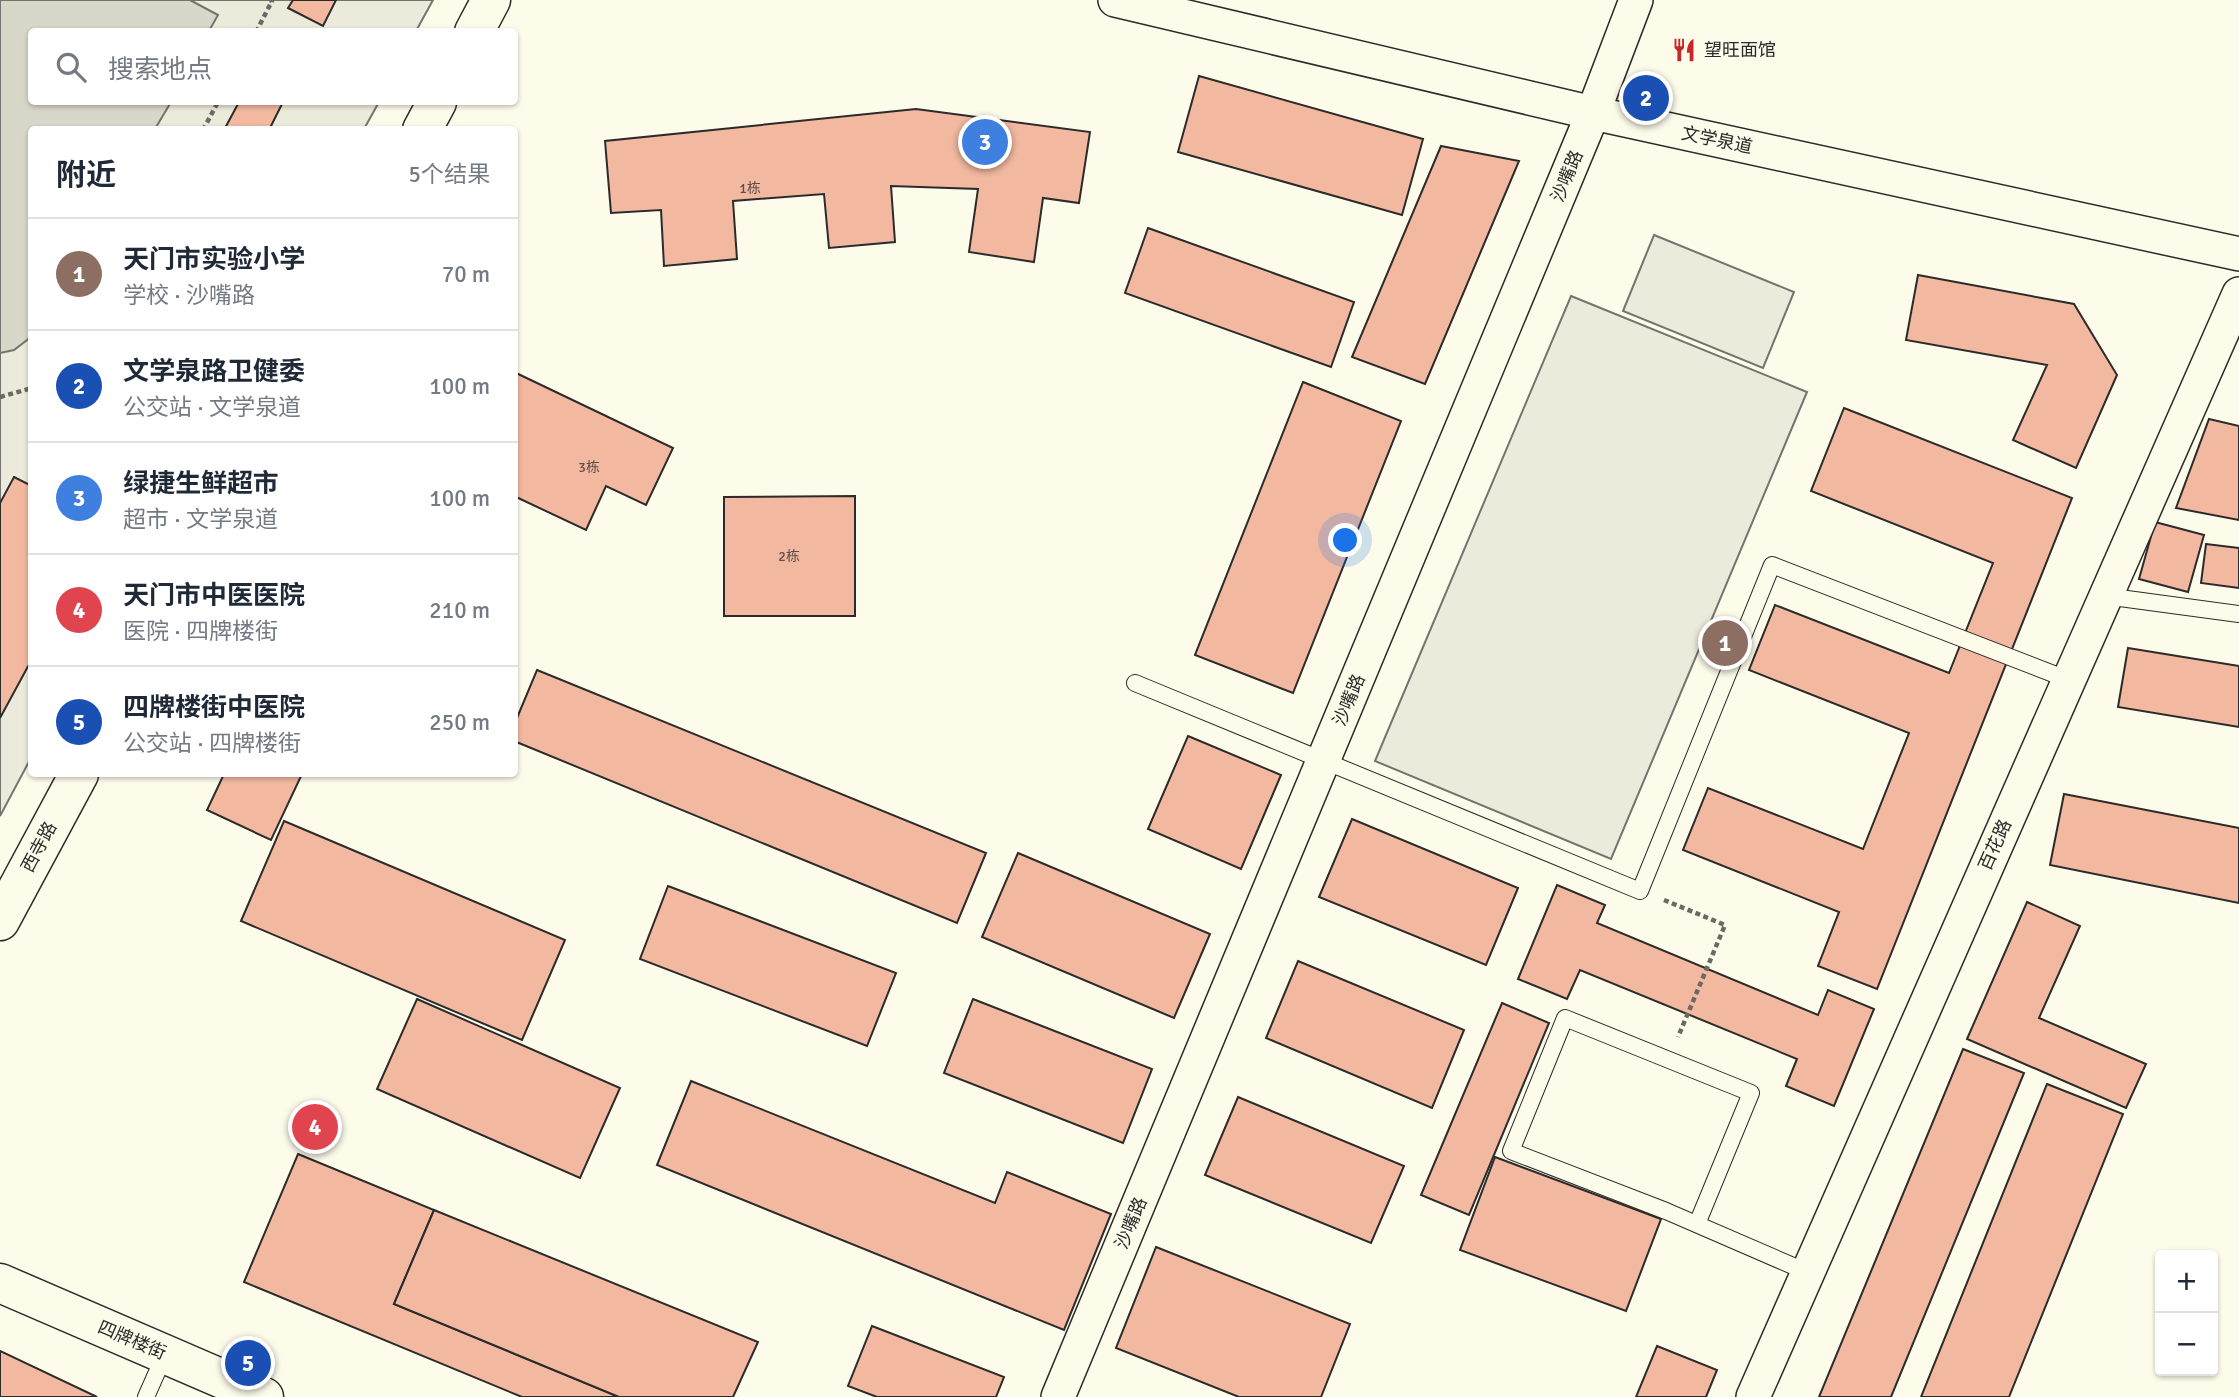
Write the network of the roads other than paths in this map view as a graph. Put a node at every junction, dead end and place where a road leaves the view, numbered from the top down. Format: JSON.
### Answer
{"nodes":[{"id":1,"x":491,"y":0,"type":"edge"},
{"id":2,"x":1115,"y":0,"type":"edge"},
{"id":3,"x":1636,"y":0,"type":"edge"},
{"id":4,"x":476,"y":28,"type":"edge"},
{"id":5,"x":435,"y":105,"type":"edge"},
{"id":6,"x":1593,"y":113,"type":"junction"},
{"id":7,"x":424,"y":126,"type":"edge"},
{"id":8,"x":2239,"y":254,"type":"edge"},
{"id":9,"x":2239,"y":294,"type":"edge"},
{"id":10,"x":2105,"y":596,"type":"junction"},
{"id":11,"x":2239,"y":614,"type":"edge"},
{"id":12,"x":2069,"y":680,"type":"junction"},
{"id":13,"x":1135,"y":683,"type":"dead end"},
{"id":14,"x":1325,"y":759,"type":"junction"},
{"id":15,"x":77,"y":777,"type":"edge"},
{"id":16,"x":0,"y":921,"type":"edge"},
{"id":17,"x":1697,"y":1224,"type":"junction"},
{"id":18,"x":1807,"y":1272,"type":"junction"},
{"id":19,"x":0,"y":1283,"type":"edge"},
{"id":20,"x":165,"y":1354,"type":"junction"},
{"id":21,"x":146,"y":1397,"type":"edge"},
{"id":22,"x":264,"y":1397,"type":"edge"},
{"id":23,"x":1058,"y":1397,"type":"edge"},
{"id":24,"x":1753,"y":1397,"type":"edge"}],
"edges":[{"from":1,"to":4,"type":"street"},
{"from":2,"to":6,"type":"street","name":"文学泉道"},
{"from":3,"to":6,"type":"street","name":"沙嘴路"},
{"from":5,"to":7,"type":"street"},
{"from":6,"to":8,"type":"street","name":"文学泉道"},
{"from":6,"to":14,"type":"street","name":"沙嘴路"},
{"from":9,"to":10,"type":"street","name":"百花路"},
{"from":10,"to":11,"type":"lane"},
{"from":10,"to":12,"type":"street","name":"百花路"},
{"from":12,"to":14,"type":"lane"},
{"from":12,"to":18,"type":"street","name":"百花路"},
{"from":13,"to":14,"type":"lane"},
{"from":14,"to":23,"type":"street","name":"沙嘴路"},
{"from":15,"to":16,"type":"street","name":"西寺路"},
{"from":17,"to":17,"type":"lane"},
{"from":17,"to":18,"type":"lane"},
{"from":18,"to":24,"type":"street","name":"百花路"},
{"from":19,"to":20,"type":"street","name":"四牌楼街"},
{"from":20,"to":21,"type":"lane"},
{"from":20,"to":22,"type":"street","name":"四牌楼街"}]}
